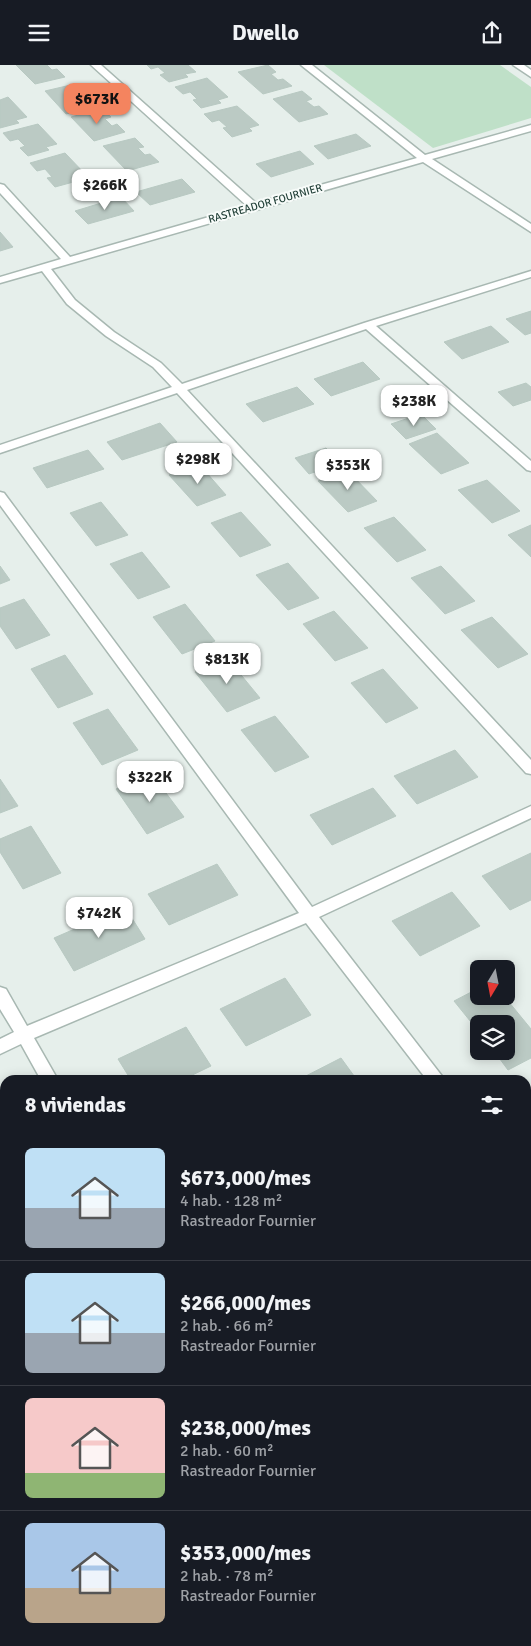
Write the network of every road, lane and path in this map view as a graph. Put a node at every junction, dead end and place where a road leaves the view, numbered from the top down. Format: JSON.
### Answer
{"nodes":[{"id":1,"x":96,"y":65,"type":"edge"},
{"id":2,"x":306,"y":65,"type":"edge"},
{"id":3,"x":518,"y":65,"type":"edge"},
{"id":4,"x":531,"y":74,"type":"edge"},
{"id":5,"x":531,"y":128,"type":"edge"},
{"id":6,"x":423,"y":158,"type":"junction"},
{"id":7,"x":0,"y":187,"type":"edge"},
{"id":8,"x":253,"y":206,"type":"junction"},
{"id":9,"x":531,"y":229,"type":"edge"},
{"id":10,"x":67,"y":260,"type":"junction"},
{"id":11,"x":44,"y":267,"type":"junction"},
{"id":12,"x":531,"y":275,"type":"edge"},
{"id":13,"x":0,"y":279,"type":"edge"},
{"id":14,"x":368,"y":325,"type":"junction"},
{"id":15,"x":180,"y":389,"type":"junction"},
{"id":16,"x":0,"y":449,"type":"edge"},
{"id":17,"x":531,"y":467,"type":"edge"},
{"id":18,"x":0,"y":496,"type":"edge"},
{"id":19,"x":531,"y":769,"type":"edge"},
{"id":20,"x":531,"y":812,"type":"edge"},
{"id":21,"x":309,"y":915,"type":"junction"},
{"id":22,"x":0,"y":995,"type":"edge"},
{"id":23,"x":23,"y":1035,"type":"junction"},
{"id":24,"x":0,"y":1047,"type":"edge"},
{"id":25,"x":47,"y":1075,"type":"edge"},
{"id":26,"x":433,"y":1075,"type":"edge"}],
"edges":[{"from":1,"to":8,"type":"street"},
{"from":2,"to":6,"type":"street"},
{"from":3,"to":4,"type":"street"},
{"from":5,"to":6,"type":"street","name":"RASTREADOR FOURNIER"},
{"from":6,"to":8,"type":"street","name":"RASTREADOR FOURNIER"},
{"from":6,"to":9,"type":"street"},
{"from":7,"to":10,"type":"street"},
{"from":8,"to":10,"type":"street","name":"RASTREADOR FOURNIER"},
{"from":10,"to":11,"type":"street","name":"RASTREADOR FOURNIER"},
{"from":11,"to":13,"type":"street","name":"RASTREADOR FOURNIER"},
{"from":11,"to":15,"type":"street"},
{"from":12,"to":14,"type":"street"},
{"from":14,"to":15,"type":"street"},
{"from":14,"to":17,"type":"street"},
{"from":15,"to":16,"type":"street"},
{"from":15,"to":19,"type":"street"},
{"from":18,"to":21,"type":"street"},
{"from":20,"to":21,"type":"street"},
{"from":21,"to":23,"type":"street"},
{"from":21,"to":26,"type":"street"},
{"from":22,"to":23,"type":"street"},
{"from":23,"to":24,"type":"street"},
{"from":23,"to":25,"type":"street"}]}
